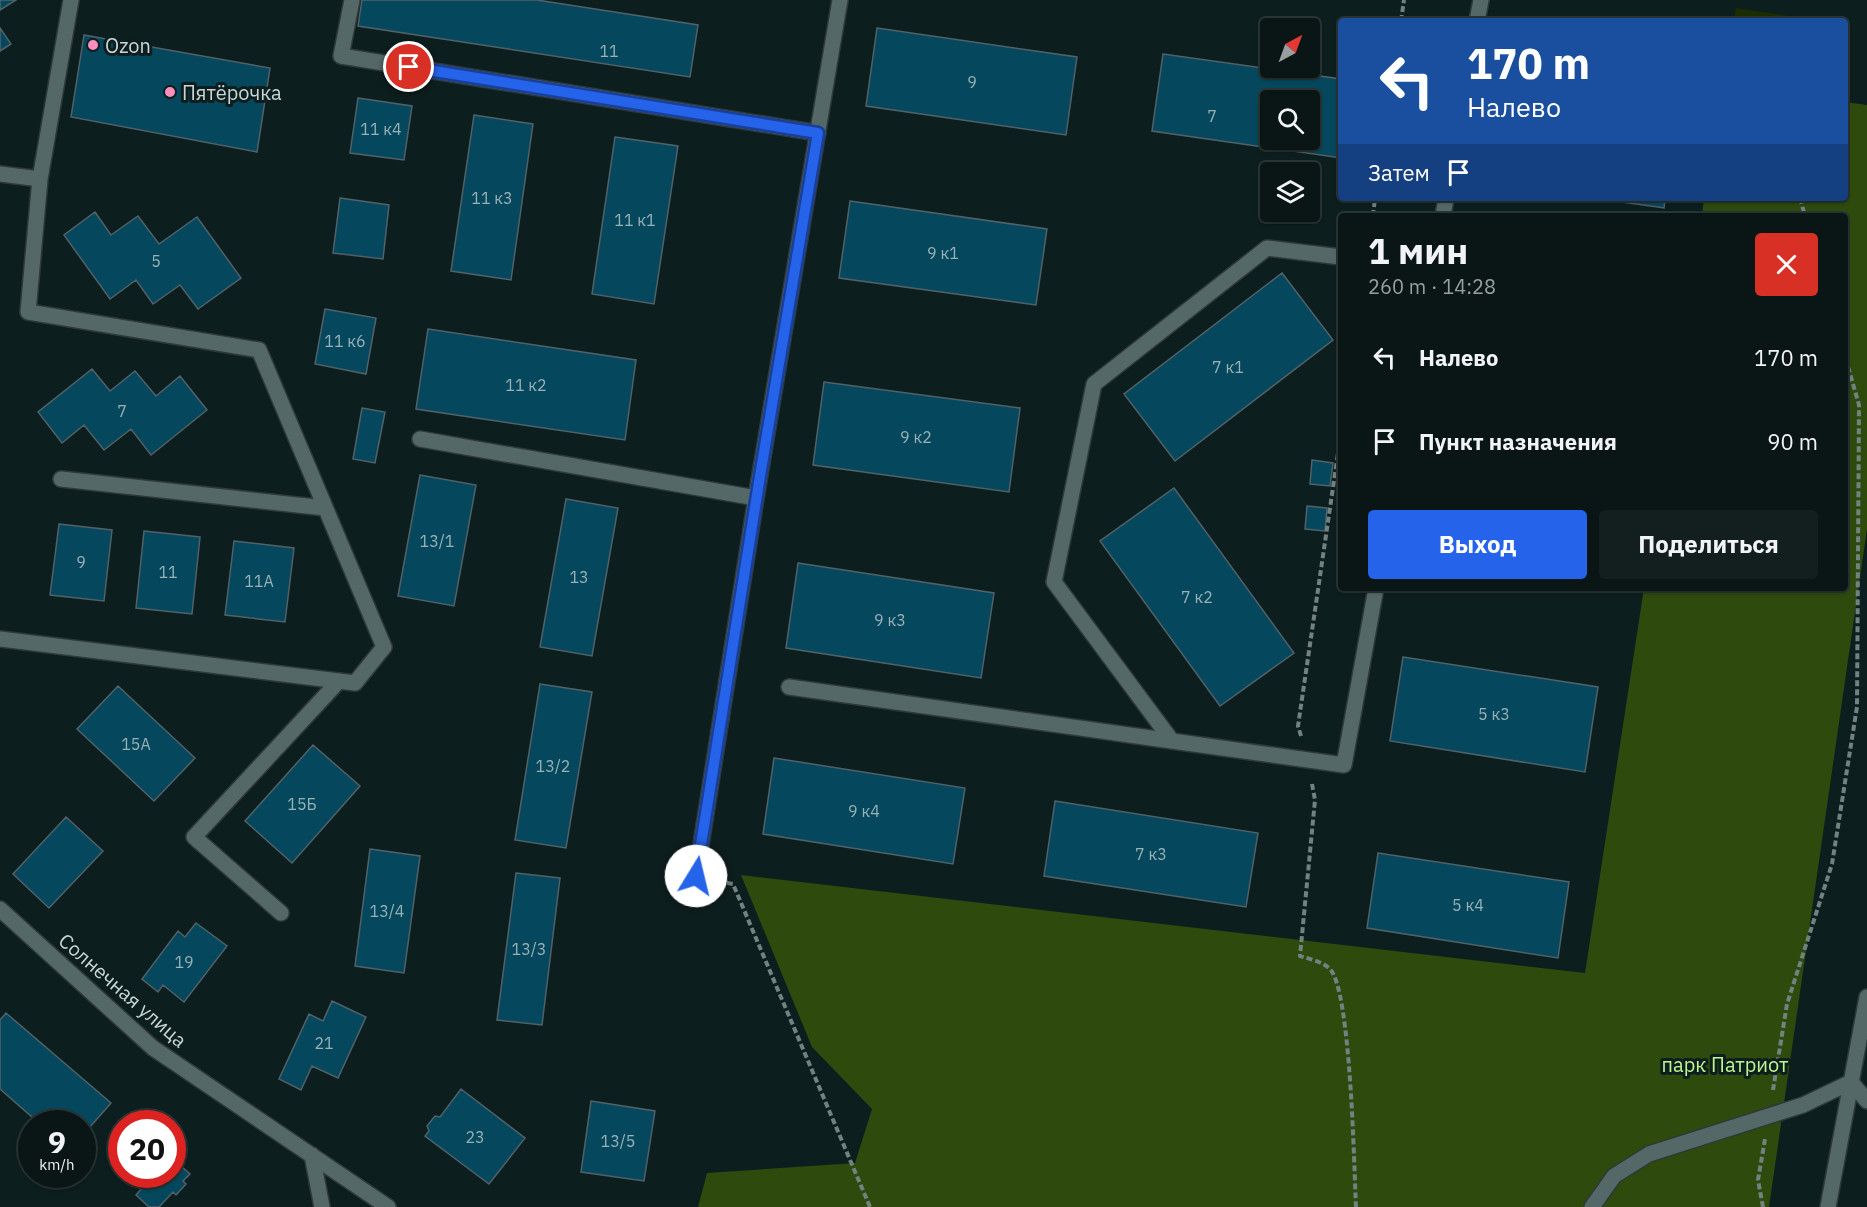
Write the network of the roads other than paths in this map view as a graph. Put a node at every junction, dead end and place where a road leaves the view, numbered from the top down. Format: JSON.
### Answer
{"nodes":[{"id":1,"x":71,"y":0,"type":"edge"},
{"id":2,"x":352,"y":0,"type":"edge"},
{"id":3,"x":840,"y":0,"type":"edge"},
{"id":4,"x":1481,"y":0,"type":"edge"},
{"id":5,"x":1478,"y":18,"type":"edge"},
{"id":6,"x":818,"y":133,"type":"junction"},
{"id":7,"x":0,"y":174,"type":"edge"},
{"id":8,"x":40,"y":179,"type":"junction"},
{"id":9,"x":1338,"y":257,"type":"edge"},
{"id":10,"x":420,"y":439,"type":"dead end"},
{"id":11,"x":61,"y":479,"type":"dead end"},
{"id":12,"x":756,"y":498,"type":"junction"},
{"id":13,"x":325,"y":508,"type":"junction"},
{"id":14,"x":1375,"y":591,"type":"edge"},
{"id":15,"x":0,"y":639,"type":"edge"},
{"id":16,"x":338,"y":682,"type":"junction"},
{"id":17,"x":789,"y":687,"type":"dead end"},
{"id":18,"x":1172,"y":741,"type":"junction"},
{"id":19,"x":696,"y":876,"type":"road end"},
{"id":20,"x":0,"y":909,"type":"edge"},
{"id":21,"x":281,"y":913,"type":"dead end"},
{"id":22,"x":1867,"y":997,"type":"edge"},
{"id":23,"x":1851,"y":1082,"type":"junction"},
{"id":24,"x":1867,"y":1101,"type":"edge"},
{"id":25,"x":312,"y":1155,"type":"junction"},
{"id":26,"x":322,"y":1207,"type":"edge"},
{"id":27,"x":388,"y":1207,"type":"edge"},
{"id":28,"x":1592,"y":1207,"type":"edge"},
{"id":29,"x":1828,"y":1207,"type":"edge"}],
"edges":[{"from":1,"to":8,"type":"street"},
{"from":2,"to":6,"type":"street"},
{"from":3,"to":6,"type":"street"},
{"from":4,"to":5,"type":"street"},
{"from":6,"to":12,"type":"street"},
{"from":7,"to":8,"type":"street"},
{"from":8,"to":13,"type":"street"},
{"from":9,"to":18,"type":"street"},
{"from":10,"to":12,"type":"street"},
{"from":11,"to":13,"type":"street"},
{"from":12,"to":19,"type":"street"},
{"from":13,"to":16,"type":"street"},
{"from":14,"to":18,"type":"street"},
{"from":15,"to":16,"type":"street"},
{"from":16,"to":21,"type":"street"},
{"from":17,"to":18,"type":"street"},
{"from":20,"to":25,"type":"street","name":"Солнечная улица"},
{"from":22,"to":23,"type":"street"},
{"from":23,"to":24,"type":"street"},
{"from":23,"to":28,"type":"street"},
{"from":23,"to":29,"type":"street"},
{"from":25,"to":26,"type":"street"},
{"from":25,"to":27,"type":"street","name":"Солнечная улица"}]}
